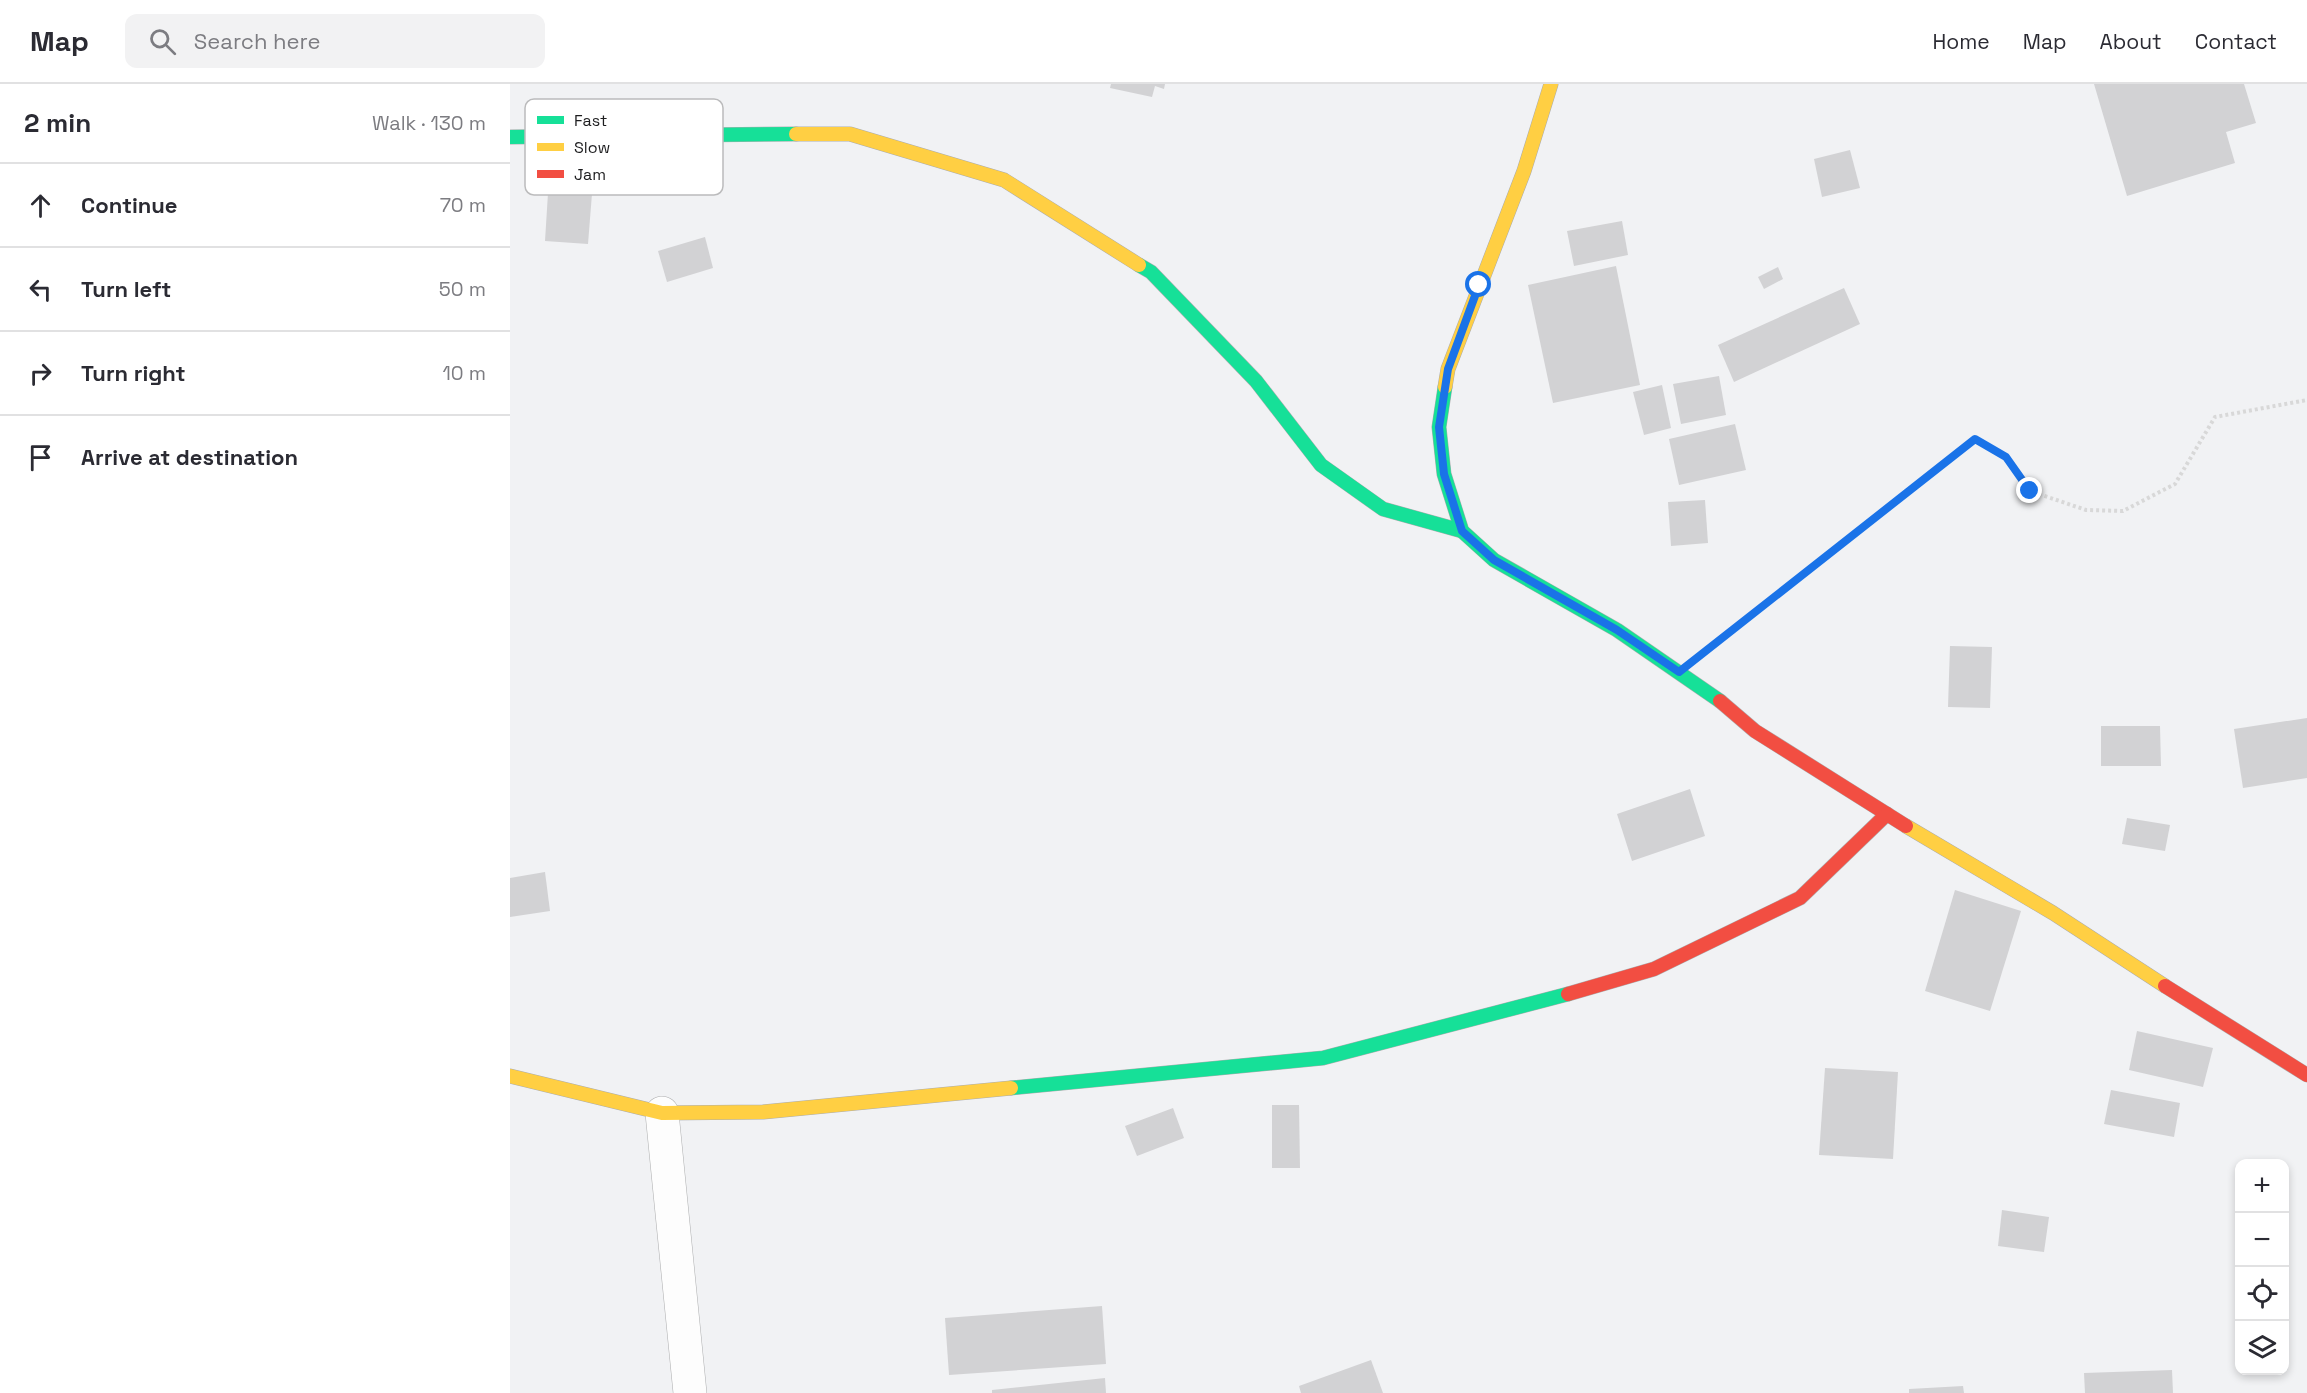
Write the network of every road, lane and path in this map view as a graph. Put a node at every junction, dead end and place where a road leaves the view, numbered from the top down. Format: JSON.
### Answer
{"nodes":[{"id":1,"x":1551,"y":84,"type":"edge"},
{"id":2,"x":723,"y":135,"type":"edge"},
{"id":3,"x":510,"y":137,"type":"edge"},
{"id":4,"x":525,"y":137,"type":"edge"},
{"id":5,"x":2307,"y":400,"type":"edge"},
{"id":6,"x":1462,"y":531,"type":"junction"},
{"id":7,"x":1679,"y":672,"type":"junction"},
{"id":8,"x":1887,"y":814,"type":"junction"},
{"id":9,"x":2307,"y":1074,"type":"edge"},
{"id":10,"x":510,"y":1076,"type":"edge"},
{"id":11,"x":662,"y":1113,"type":"junction"},
{"id":12,"x":690,"y":1393,"type":"edge"}],
"edges":[{"from":1,"to":6,"type":"street"},
{"from":2,"to":6,"type":"street"},
{"from":3,"to":4,"type":"street"},
{"from":5,"to":7,"type":"path"},
{"from":6,"to":7,"type":"street"},
{"from":7,"to":8,"type":"street"},
{"from":8,"to":9,"type":"street"},
{"from":8,"to":11,"type":"street"},
{"from":10,"to":11,"type":"street"},
{"from":11,"to":12,"type":"street"}]}
